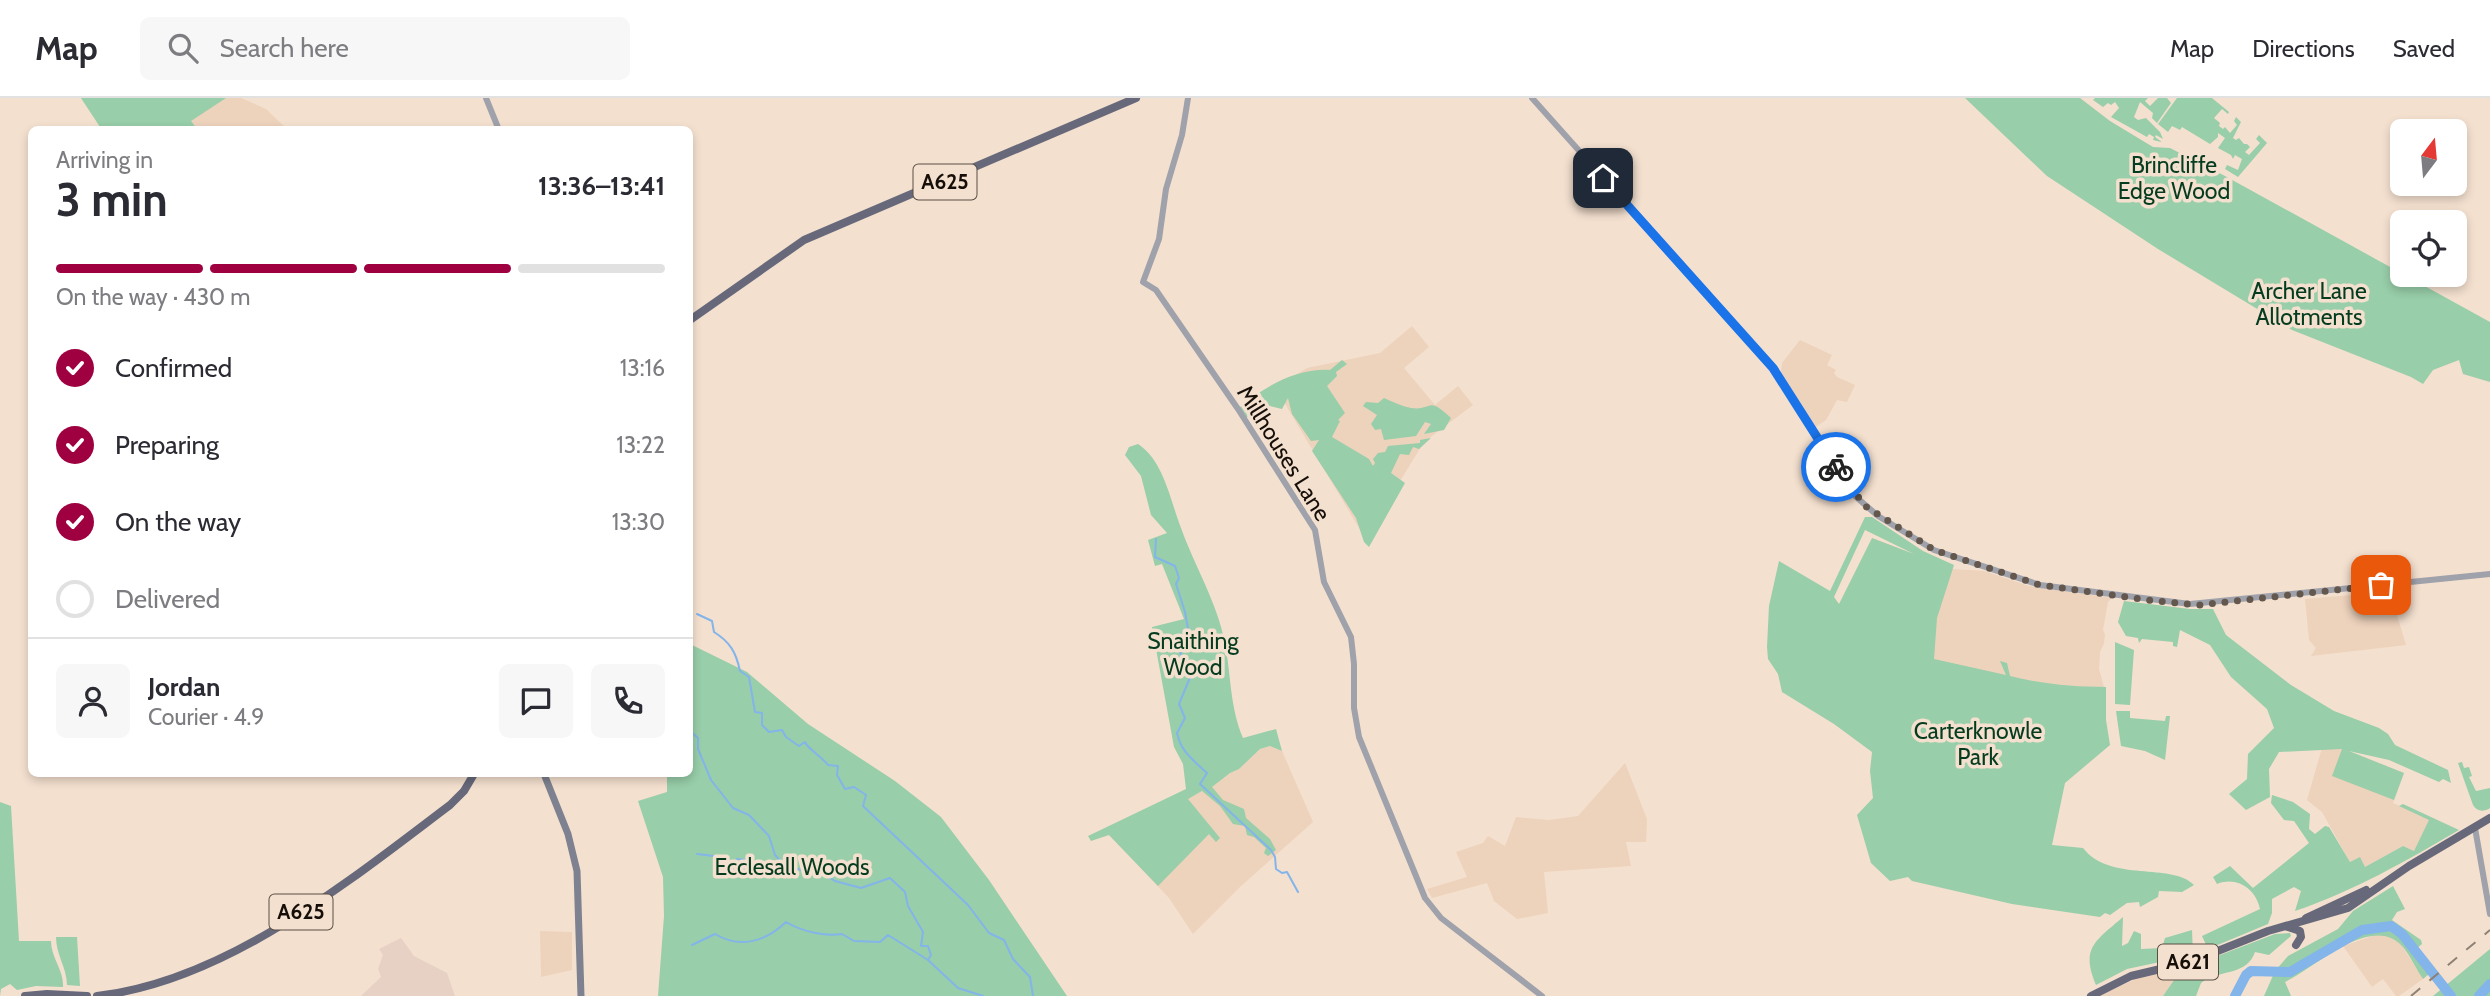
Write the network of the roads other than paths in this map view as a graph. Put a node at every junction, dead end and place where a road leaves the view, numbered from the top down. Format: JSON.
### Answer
{"nodes":[{"id":1,"x":486,"y":98,"type":"edge"},
{"id":2,"x":1136,"y":98,"type":"edge"},
{"id":3,"x":1188,"y":98,"type":"edge"},
{"id":4,"x":1532,"y":98,"type":"edge"},
{"id":5,"x":497,"y":126,"type":"edge"},
{"id":6,"x":693,"y":318,"type":"edge"},
{"id":7,"x":2490,"y":574,"type":"edge"},
{"id":8,"x":472,"y":777,"type":"edge"},
{"id":9,"x":545,"y":777,"type":"edge"},
{"id":10,"x":2490,"y":818,"type":"edge"},
{"id":11,"x":2474,"y":828,"type":"junction"},
{"id":12,"x":2370,"y":889,"type":"junction"},
{"id":13,"x":2334,"y":909,"type":"junction"},
{"id":14,"x":2320,"y":910,"type":"junction"},
{"id":15,"x":2490,"y":914,"type":"edge"},
{"id":16,"x":2302,"y":920,"type":"junction"},
{"id":17,"x":2285,"y":926,"type":"junction"},
{"id":18,"x":2296,"y":945,"type":"dead end"},
{"id":19,"x":25,"y":996,"type":"edge"},
{"id":20,"x":87,"y":996,"type":"edge"},
{"id":21,"x":97,"y":996,"type":"edge"},
{"id":22,"x":581,"y":996,"type":"edge"},
{"id":23,"x":1542,"y":996,"type":"edge"},
{"id":24,"x":2091,"y":996,"type":"edge"}],
"edges":[{"from":1,"to":5,"type":"street"},
{"from":2,"to":6,"type":"main road","number":"A625"},
{"from":3,"to":23,"type":"street","name":"Millhouses Lane"},
{"from":4,"to":7,"type":"street"},
{"from":8,"to":21,"type":"main road","number":"A625"},
{"from":9,"to":22,"type":"main road"},
{"from":10,"to":11,"type":"main road","number":"A621"},
{"from":11,"to":12,"type":"main road","number":"A621"},
{"from":11,"to":15,"type":"street"},
{"from":12,"to":13,"type":"main road","number":"A621"},
{"from":12,"to":13,"type":"main road","number":"A621"},
{"from":12,"to":14,"type":"main road","number":"A621"},
{"from":13,"to":14,"type":"main road","number":"A621"},
{"from":13,"to":16,"type":"main road","number":"A621"},
{"from":14,"to":16,"type":"main road","number":"A621"},
{"from":16,"to":17,"type":"main road","number":"A621"},
{"from":17,"to":18,"type":"main road"},
{"from":17,"to":24,"type":"main road","number":"A621"},
{"from":19,"to":20,"type":"main road"}]}
